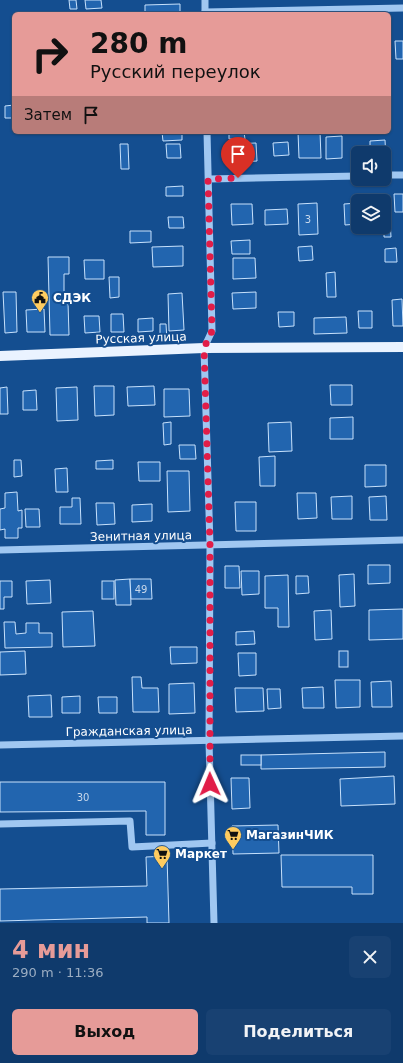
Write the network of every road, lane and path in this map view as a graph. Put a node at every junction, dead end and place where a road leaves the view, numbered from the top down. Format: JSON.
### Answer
{"nodes":[{"id":1,"x":204,"y":0,"type":"edge"},
{"id":2,"x":403,"y":8,"type":"edge"},
{"id":3,"x":205,"y":12,"type":"edge"},
{"id":4,"x":245,"y":12,"type":"edge"},
{"id":5,"x":208,"y":134,"type":"edge"},
{"id":6,"x":403,"y":174,"type":"edge"},
{"id":7,"x":391,"y":175,"type":"edge"},
{"id":8,"x":351,"y":176,"type":"edge"},
{"id":9,"x":208,"y":179,"type":"junction"},
{"id":10,"x":403,"y":347,"type":"edge"},
{"id":11,"x":204,"y":348,"type":"junction"},
{"id":12,"x":0,"y":356,"type":"edge"},
{"id":13,"x":403,"y":540,"type":"edge"},
{"id":14,"x":210,"y":545,"type":"junction"},
{"id":15,"x":0,"y":550,"type":"edge"},
{"id":16,"x":403,"y":736,"type":"edge"},
{"id":17,"x":210,"y":741,"type":"junction"},
{"id":18,"x":0,"y":745,"type":"edge"},
{"id":19,"x":0,"y":824,"type":"edge"},
{"id":20,"x":212,"y":843,"type":"junction"},
{"id":21,"x":214,"y":923,"type":"edge"}],
"edges":[{"from":1,"to":3,"type":"street"},
{"from":2,"to":4,"type":"street"},
{"from":5,"to":9,"type":"street"},
{"from":6,"to":7,"type":"street"},
{"from":8,"to":9,"type":"street"},
{"from":9,"to":11,"type":"street"},
{"from":10,"to":11,"type":"main road","name":"Русская улица"},
{"from":11,"to":12,"type":"main road","name":"Русская улица"},
{"from":11,"to":14,"type":"street"},
{"from":13,"to":14,"type":"street","name":"Зенитная улица"},
{"from":14,"to":15,"type":"street","name":"Зенитная улица"},
{"from":14,"to":17,"type":"street"},
{"from":16,"to":17,"type":"street","name":"Гражданская улица"},
{"from":17,"to":18,"type":"street","name":"Гражданская улица"},
{"from":17,"to":20,"type":"street"},
{"from":19,"to":20,"type":"street"},
{"from":20,"to":21,"type":"street"}]}
